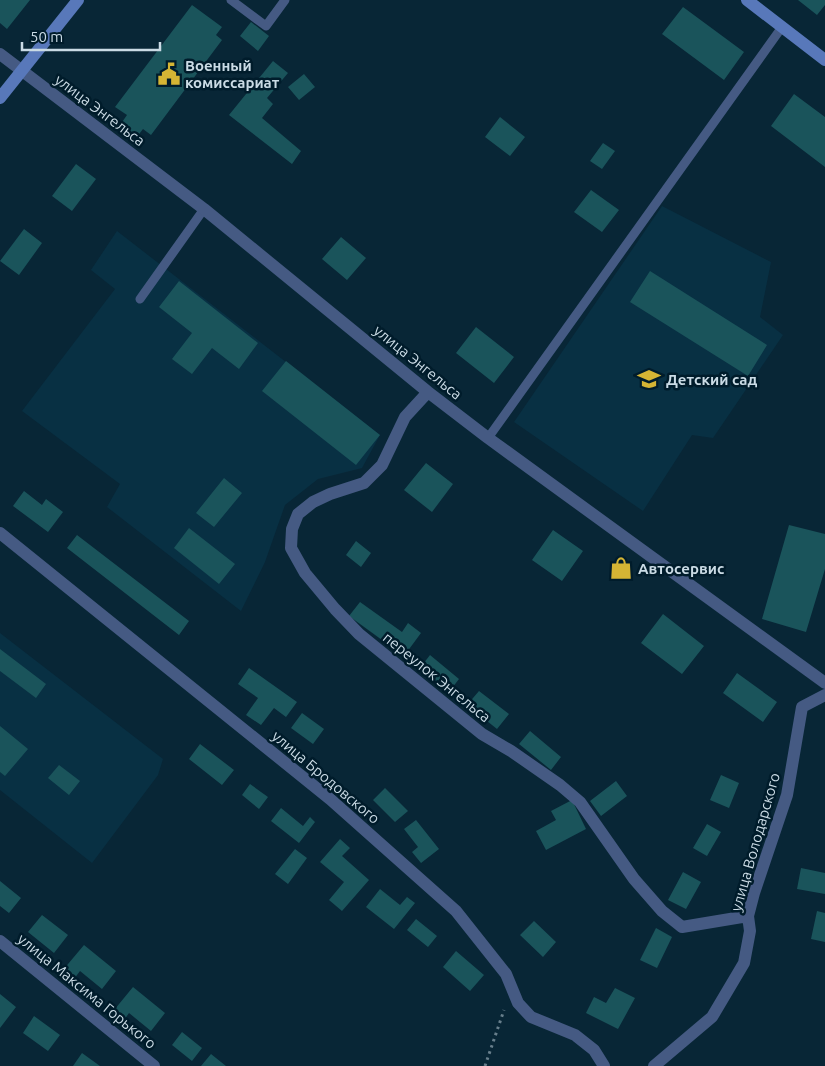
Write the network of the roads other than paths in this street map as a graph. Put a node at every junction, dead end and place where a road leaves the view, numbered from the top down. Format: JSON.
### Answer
{"nodes":[{"id":1,"x":78,"y":0,"type":"edge"},
{"id":2,"x":231,"y":0,"type":"edge"},
{"id":3,"x":285,"y":0,"type":"edge"},
{"id":4,"x":747,"y":0,"type":"edge"},
{"id":5,"x":782,"y":26,"type":"junction"},
{"id":6,"x":0,"y":54,"type":"edge"},
{"id":7,"x":825,"y":60,"type":"edge"},
{"id":8,"x":22,"y":71,"type":"junction"},
{"id":9,"x":0,"y":98,"type":"edge"},
{"id":10,"x":204,"y":209,"type":"junction"},
{"id":11,"x":140,"y":299,"type":"dead end"},
{"id":12,"x":428,"y":392,"type":"junction"},
{"id":13,"x":488,"y":438,"type":"junction"},
{"id":14,"x":0,"y":533,"type":"edge"},
{"id":15,"x":825,"y":683,"type":"edge"},
{"id":16,"x":825,"y":695,"type":"edge"},
{"id":17,"x":748,"y":916,"type":"junction"},
{"id":18,"x":0,"y":941,"type":"edge"},
{"id":19,"x":154,"y":1066,"type":"edge"},
{"id":20,"x":604,"y":1066,"type":"edge"},
{"id":21,"x":654,"y":1066,"type":"edge"}],
"edges":[{"from":1,"to":8,"type":"main road"},
{"from":2,"to":3,"type":"lane"},
{"from":4,"to":5,"type":"main road"},
{"from":5,"to":7,"type":"main road"},
{"from":5,"to":13,"type":"lane"},
{"from":6,"to":8,"type":"street","name":"улица Энгельса"},
{"from":8,"to":9,"type":"main road"},
{"from":8,"to":10,"type":"street","name":"улица Энгельса"},
{"from":10,"to":11,"type":"lane"},
{"from":10,"to":12,"type":"street","name":"улица Энгельса"},
{"from":12,"to":13,"type":"street","name":"улица Энгельса"},
{"from":12,"to":17,"type":"street","name":"переулок Энгельса"},
{"from":13,"to":15,"type":"street","name":"улица Энгельса"},
{"from":14,"to":20,"type":"street","name":"улица Бродовского"},
{"from":16,"to":17,"type":"street","name":"улица Володарского"},
{"from":17,"to":21,"type":"street","name":"улица Володарского"},
{"from":18,"to":19,"type":"street","name":"улица Максима Горького"}]}
